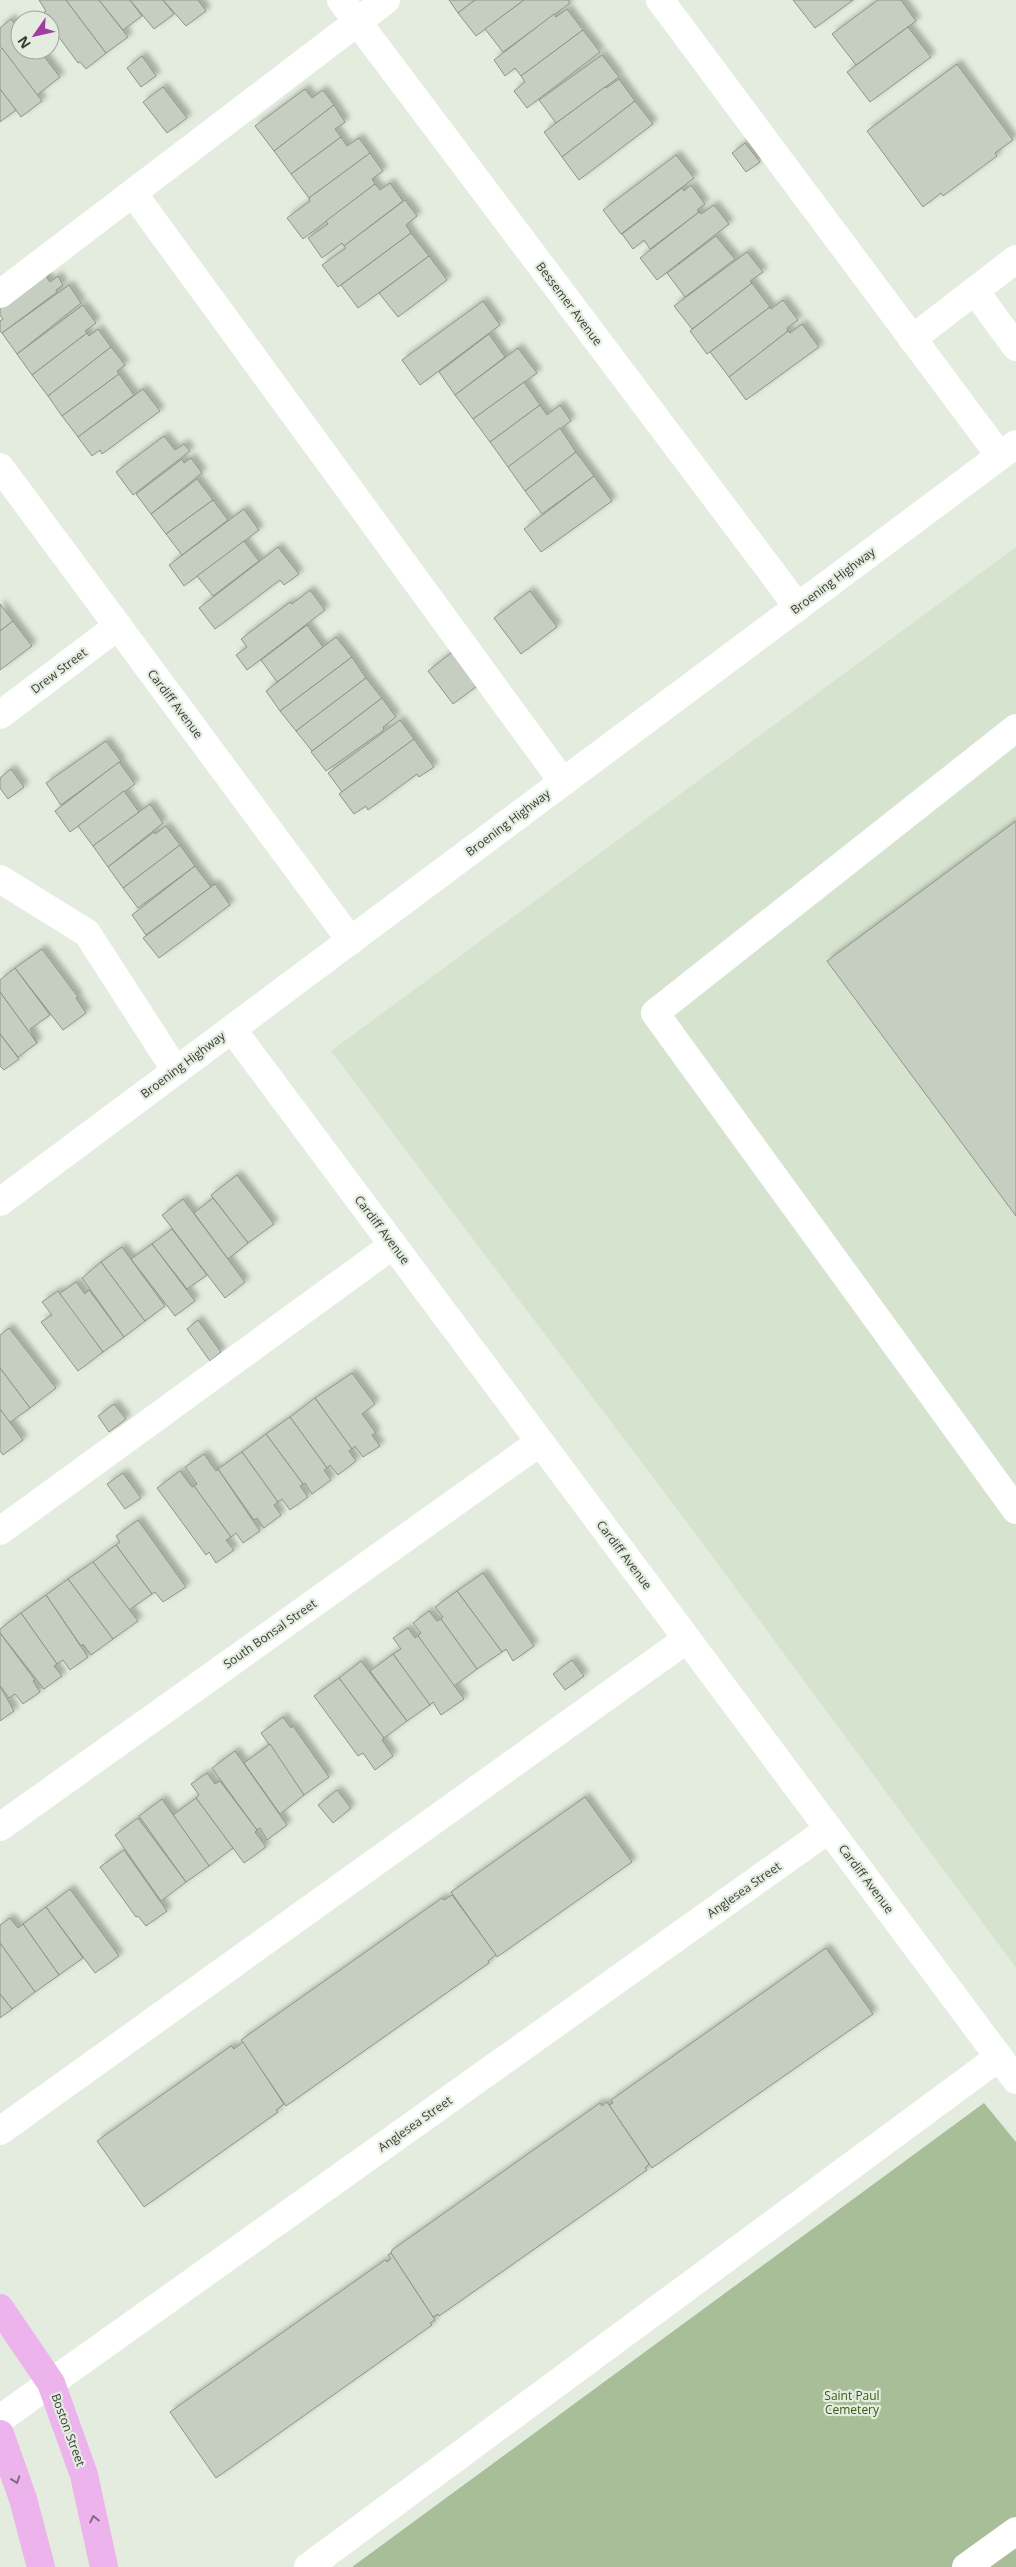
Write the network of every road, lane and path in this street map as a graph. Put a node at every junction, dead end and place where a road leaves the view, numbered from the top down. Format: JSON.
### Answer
{"nodes":[{"id":1,"x":341,"y":0,"type":"edge"},
{"id":2,"x":386,"y":0,"type":"edge"},
{"id":3,"x":660,"y":0,"type":"edge"},
{"id":4,"x":358,"y":22,"type":"junction"},
{"id":5,"x":133,"y":193,"type":"junction"},
{"id":6,"x":1016,"y":259,"type":"edge"},
{"id":7,"x":975,"y":291,"type":"junction"},
{"id":8,"x":0,"y":294,"type":"edge"},
{"id":9,"x":912,"y":339,"type":"junction"},
{"id":10,"x":1016,"y":347,"type":"edge"},
{"id":11,"x":1008,"y":450,"type":"edge"},
{"id":12,"x":0,"y":467,"type":"edge"},
{"id":13,"x":798,"y":607,"type":"junction"},
{"id":14,"x":118,"y":626,"type":"junction"},
{"id":15,"x":0,"y":715,"type":"edge"},
{"id":16,"x":1016,"y":728,"type":"edge"},
{"id":17,"x":563,"y":782,"type":"junction"},
{"id":18,"x":0,"y":879,"type":"edge"},
{"id":19,"x":351,"y":941,"type":"junction"},
{"id":20,"x":232,"y":1029,"type":"junction"},
{"id":21,"x":176,"y":1071,"type":"junction"},
{"id":22,"x":0,"y":1202,"type":"edge"},
{"id":23,"x":393,"y":1245,"type":"junction"},
{"id":24,"x":540,"y":1442,"type":"junction"},
{"id":25,"x":1016,"y":1510,"type":"edge"},
{"id":26,"x":0,"y":1531,"type":"edge"},
{"id":27,"x":687,"y":1639,"type":"junction"},
{"id":28,"x":0,"y":1826,"type":"edge"},
{"id":29,"x":829,"y":1830,"type":"junction"},
{"id":30,"x":999,"y":2057,"type":"junction"},
{"id":31,"x":1016,"y":2080,"type":"edge"},
{"id":32,"x":0,"y":2132,"type":"edge"},
{"id":33,"x":0,"y":2308,"type":"edge"},
{"id":34,"x":51,"y":2383,"type":"junction"},
{"id":35,"x":0,"y":2419,"type":"edge"},
{"id":36,"x":0,"y":2434,"type":"edge"},
{"id":37,"x":1016,"y":2531,"type":"edge"},
{"id":38,"x":41,"y":2567,"type":"edge"},
{"id":39,"x":104,"y":2567,"type":"edge"},
{"id":40,"x":308,"y":2567,"type":"edge"},
{"id":41,"x":966,"y":2567,"type":"edge"}],
"edges":[{"from":1,"to":4,"type":"street","name":"Bessemer Avenue"},
{"from":2,"to":4,"type":"street"},
{"from":3,"to":9,"type":"street"},
{"from":4,"to":5,"type":"street"},
{"from":4,"to":13,"type":"street","name":"Bessemer Avenue"},
{"from":5,"to":8,"type":"street"},
{"from":5,"to":17,"type":"street"},
{"from":6,"to":7,"type":"street"},
{"from":7,"to":9,"type":"street"},
{"from":7,"to":10,"type":"street"},
{"from":9,"to":11,"type":"street"},
{"from":11,"to":13,"type":"street","name":"Broening Highway"},
{"from":12,"to":14,"type":"street","name":"Cardiff Avenue"},
{"from":13,"to":17,"type":"street","name":"Broening Highway"},
{"from":14,"to":15,"type":"street","name":"Drew Street"},
{"from":14,"to":19,"type":"street","name":"Cardiff Avenue"},
{"from":16,"to":25,"type":"street"},
{"from":17,"to":19,"type":"street","name":"Broening Highway"},
{"from":18,"to":21,"type":"street"},
{"from":19,"to":20,"type":"street","name":"Broening Highway"},
{"from":20,"to":21,"type":"street","name":"Broening Highway"},
{"from":20,"to":23,"type":"street","name":"Cardiff Avenue"},
{"from":21,"to":22,"type":"street","name":"Broening Highway"},
{"from":23,"to":24,"type":"street","name":"Cardiff Avenue"},
{"from":23,"to":26,"type":"street"},
{"from":24,"to":27,"type":"street","name":"Cardiff Avenue"},
{"from":24,"to":28,"type":"street","name":"South Bonsal Street"},
{"from":27,"to":29,"type":"street","name":"Cardiff Avenue"},
{"from":27,"to":32,"type":"street"},
{"from":29,"to":30,"type":"street","name":"Cardiff Avenue"},
{"from":29,"to":34,"type":"street","name":"Anglesea Street"},
{"from":30,"to":31,"type":"street","name":"Cardiff Avenue"},
{"from":30,"to":40,"type":"street"},
{"from":33,"to":34,"type":"main road","name":"Boston Street"},
{"from":34,"to":35,"type":"street","name":"Anglesea Street"},
{"from":39,"to":34,"type":"main road","name":"Boston Street","one_way":true},
{"from":36,"to":38,"type":"main road","one_way":true},
{"from":37,"to":41,"type":"street"}]}
